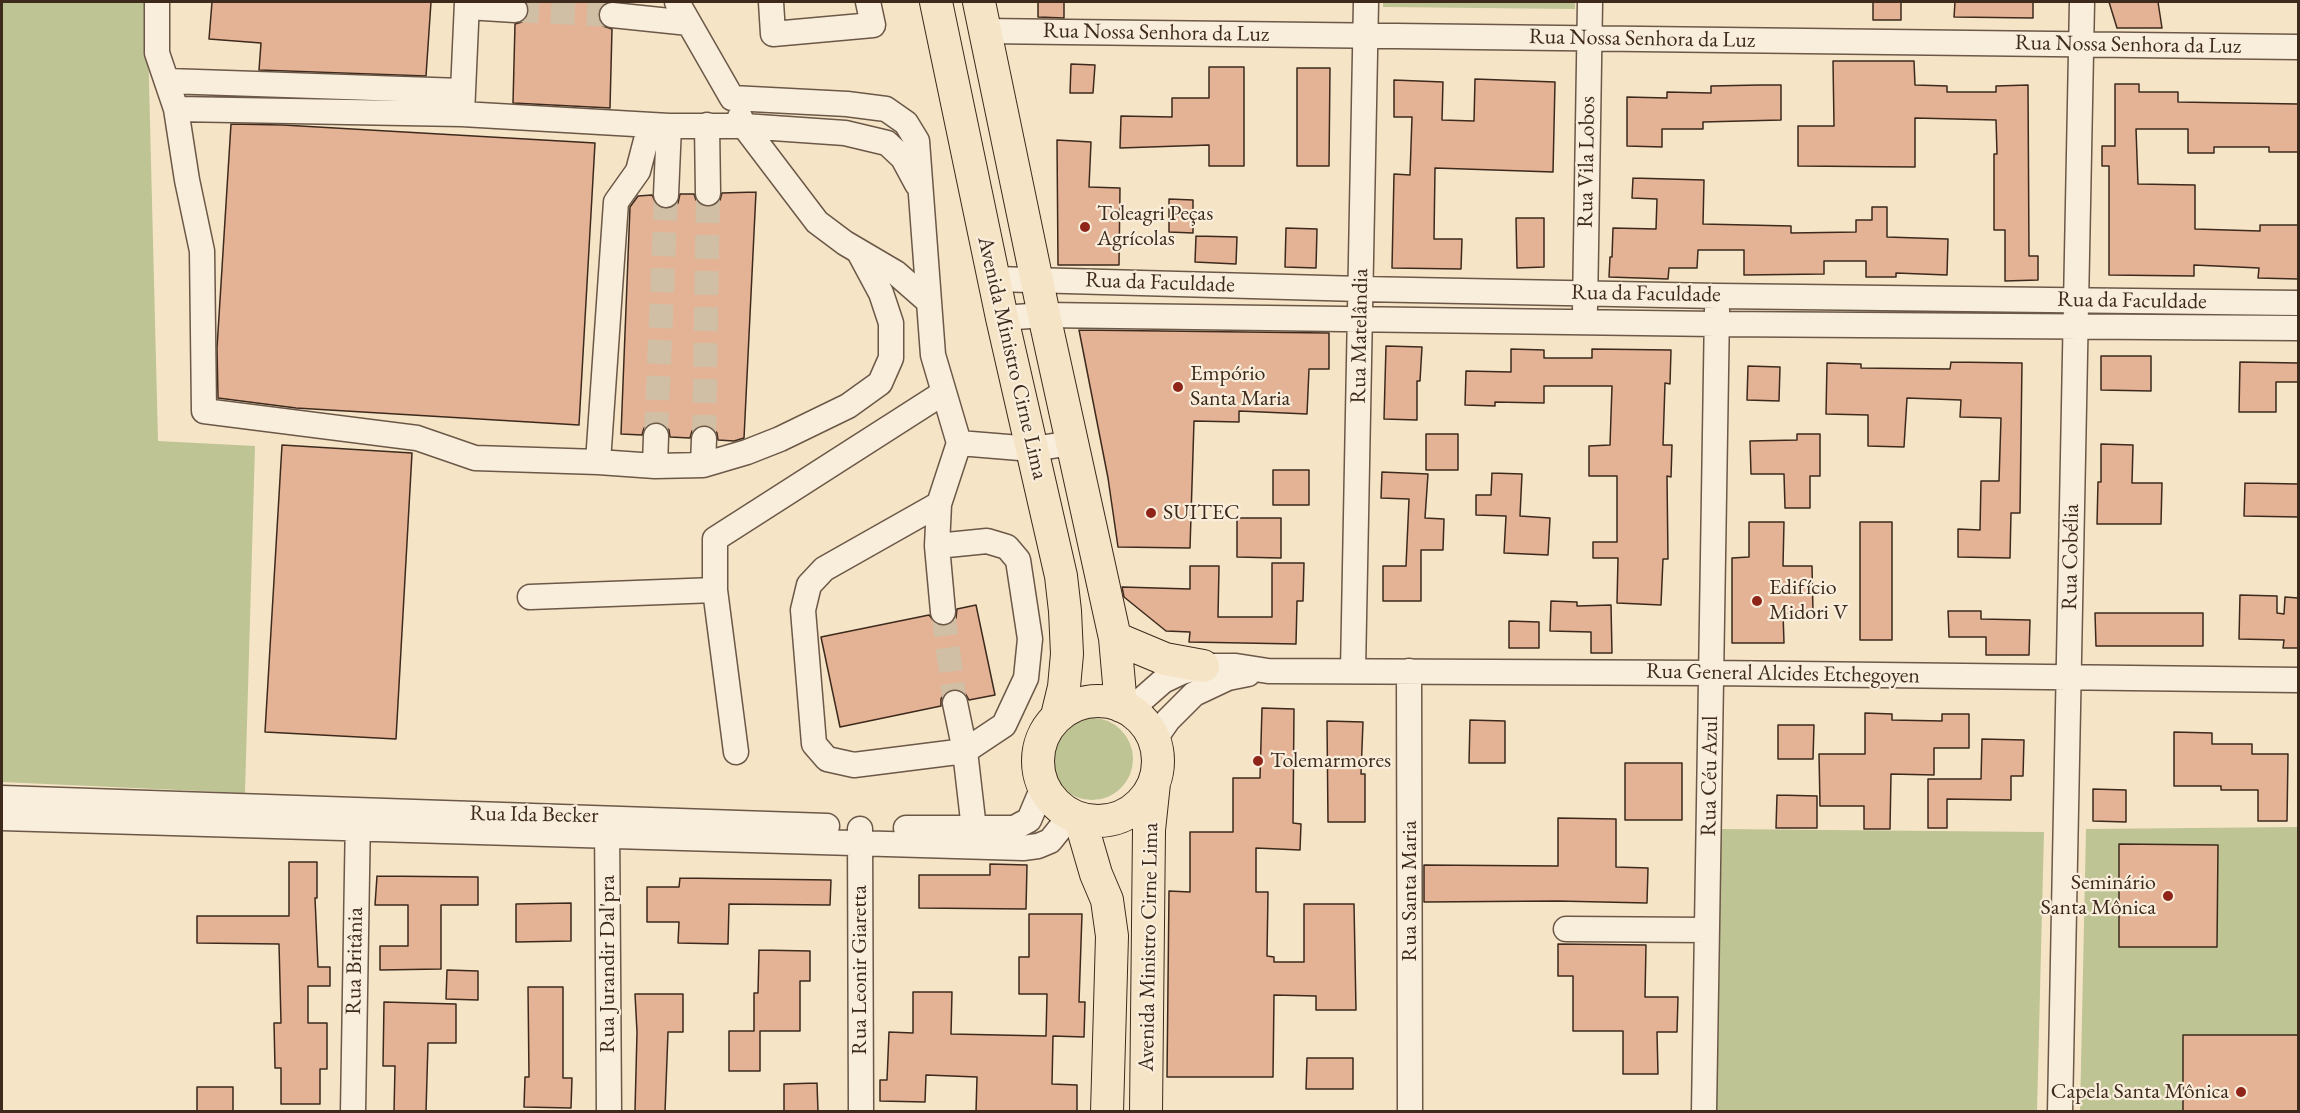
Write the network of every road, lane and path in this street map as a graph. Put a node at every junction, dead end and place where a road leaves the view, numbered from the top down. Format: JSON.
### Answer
{"nodes":[{"id":1,"x":157,"y":2,"type":"edge"},
{"id":2,"x":677,"y":2,"type":"edge"},
{"id":3,"x":771,"y":2,"type":"edge"},
{"id":4,"x":868,"y":2,"type":"edge"},
{"id":5,"x":936,"y":2,"type":"edge"},
{"id":6,"x":1366,"y":2,"type":"edge"},
{"id":7,"x":1590,"y":2,"type":"edge"},
{"id":8,"x":2082,"y":2,"type":"edge"},
{"id":9,"x":467,"y":4,"type":"edge"},
{"id":10,"x":516,"y":10,"type":"tunnel mouth"},
{"id":11,"x":612,"y":15,"type":"tunnel mouth"},
{"id":12,"x":982,"y":16,"type":"edge"},
{"id":13,"x":689,"y":23,"type":"junction"},
{"id":14,"x":1365,"y":36,"type":"junction"},
{"id":15,"x":1589,"y":38,"type":"junction"},
{"id":16,"x":2081,"y":44,"type":"junction"},
{"id":17,"x":2298,"y":47,"type":"edge"},
{"id":18,"x":168,"y":81,"type":"junction"},
{"id":19,"x":732,"y":98,"type":"junction"},
{"id":20,"x":462,"y":103,"type":"junction"},
{"id":21,"x":176,"y":109,"type":"junction"},
{"id":22,"x":707,"y":125,"type":"junction"},
{"id":23,"x":660,"y":126,"type":"junction"},
{"id":24,"x":744,"y":126,"type":"junction"},
{"id":25,"x":708,"y":193,"type":"tunnel mouth"},
{"id":26,"x":922,"y":194,"type":"junction"},
{"id":27,"x":666,"y":195,"type":"tunnel mouth"},
{"id":28,"x":858,"y":250,"type":"junction"},
{"id":29,"x":994,"y":279,"type":"junction"},
{"id":30,"x":1037,"y":279,"type":"junction"},
{"id":31,"x":1361,"y":289,"type":"junction"},
{"id":32,"x":1585,"y":293,"type":"junction"},
{"id":33,"x":1717,"y":296,"type":"junction"},
{"id":34,"x":928,"y":301,"type":"junction"},
{"id":35,"x":2076,"y":301,"type":"junction"},
{"id":36,"x":2298,"y":303,"type":"edge"},
{"id":37,"x":1044,"y":315,"type":"junction"},
{"id":38,"x":1002,"y":318,"type":"junction"},
{"id":39,"x":1360,"y":318,"type":"junction"},
{"id":40,"x":1585,"y":322,"type":"junction"},
{"id":41,"x":1716,"y":324,"type":"junction"},
{"id":42,"x":2075,"y":326,"type":"junction"},
{"id":43,"x":2298,"y":328,"type":"edge"},
{"id":44,"x":943,"y":393,"type":"junction"},
{"id":45,"x":656,"y":436,"type":"tunnel mouth"},
{"id":46,"x":704,"y":439,"type":"tunnel mouth"},
{"id":47,"x":959,"y":443,"type":"junction"},
{"id":48,"x":1072,"y":443,"type":"junction"},
{"id":49,"x":1032,"y":449,"type":"junction"},
{"id":50,"x":598,"y":462,"type":"junction"},
{"id":51,"x":704,"y":465,"type":"junction"},
{"id":52,"x":655,"y":466,"type":"junction"},
{"id":53,"x":939,"y":504,"type":"junction"},
{"id":54,"x":937,"y":546,"type":"junction"},
{"id":55,"x":715,"y":590,"type":"junction"},
{"id":56,"x":530,"y":597,"type":"dead end"},
{"id":57,"x":944,"y":612,"type":"tunnel mouth"},
{"id":58,"x":1115,"y":638,"type":"junction"},
{"id":59,"x":1203,"y":666,"type":"junction"},
{"id":60,"x":1268,"y":670,"type":"junction"},
{"id":61,"x":1409,"y":670,"type":"junction"},
{"id":62,"x":1353,"y":671,"type":"junction"},
{"id":63,"x":1712,"y":672,"type":"junction"},
{"id":64,"x":2069,"y":677,"type":"junction"},
{"id":65,"x":2298,"y":680,"type":"edge"},
{"id":66,"x":955,"y":703,"type":"tunnel mouth"},
{"id":67,"x":1125,"y":708,"type":"junction"},
{"id":68,"x":1057,"y":716,"type":"junction"},
{"id":69,"x":1154,"y":740,"type":"junction"},
{"id":70,"x":965,"y":751,"type":"junction"},
{"id":71,"x":736,"y":752,"type":"dead end"},
{"id":72,"x":1154,"y":783,"type":"junction"},
{"id":73,"x":1043,"y":787,"type":"junction"},
{"id":74,"x":2,"y":798,"type":"edge"},
{"id":75,"x":1076,"y":817,"type":"junction"},
{"id":76,"x":2,"y":818,"type":"edge"},
{"id":77,"x":358,"y":820,"type":"junction"},
{"id":78,"x":607,"y":827,"type":"junction"},
{"id":79,"x":974,"y":829,"type":"junction"},
{"id":80,"x":860,"y":836,"type":"junction"},
{"id":81,"x":1566,"y":929,"type":"dead end"},
{"id":82,"x":1707,"y":930,"type":"junction"},
{"id":83,"x":353,"y":1112,"type":"edge"},
{"id":84,"x":609,"y":1112,"type":"edge"},
{"id":85,"x":861,"y":1112,"type":"edge"},
{"id":86,"x":1107,"y":1112,"type":"edge"},
{"id":87,"x":1146,"y":1112,"type":"edge"},
{"id":88,"x":1410,"y":1112,"type":"edge"},
{"id":89,"x":1704,"y":1112,"type":"edge"},
{"id":90,"x":2060,"y":1112,"type":"edge"}],
"edges":[{"from":1,"to":18,"type":"street"},
{"from":2,"to":13,"type":"street"},
{"from":3,"to":4,"type":"street"},
{"from":5,"to":29,"type":"main road","name":"Avenida Ministro Cirne Lima"},
{"from":6,"to":14,"type":"street","name":"Rua Matelândia"},
{"from":7,"to":15,"type":"street","name":"Rua Vila Lobos"},
{"from":8,"to":16,"type":"street","name":"Rua Cobélia"},
{"from":9,"to":10,"type":"street"},
{"from":9,"to":20,"type":"street"},
{"from":11,"to":13,"type":"street"},
{"from":12,"to":14,"type":"street","name":"Rua Nossa Senhora da Luz"},
{"from":12,"to":30,"type":"main road","name":"Avenida Ministro Cirne Lima"},
{"from":13,"to":19,"type":"street"},
{"from":14,"to":15,"type":"street","name":"Rua Nossa Senhora da Luz"},
{"from":14,"to":31,"type":"street","name":"Rua Matelândia"},
{"from":15,"to":16,"type":"street","name":"Rua Nossa Senhora da Luz"},
{"from":15,"to":32,"type":"street","name":"Rua Vila Lobos"},
{"from":16,"to":17,"type":"street","name":"Rua Nossa Senhora da Luz"},
{"from":16,"to":35,"type":"street","name":"Rua Cobélia"},
{"from":18,"to":20,"type":"street"},
{"from":18,"to":21,"type":"street"},
{"from":19,"to":24,"type":"street"},
{"from":19,"to":26,"type":"street"},
{"from":20,"to":21,"type":"street"},
{"from":20,"to":23,"type":"street"},
{"from":21,"to":50,"type":"street"},
{"from":22,"to":23,"type":"street"},
{"from":22,"to":24,"type":"street"},
{"from":22,"to":25,"type":"street"},
{"from":23,"to":27,"type":"street"},
{"from":23,"to":50,"type":"street"},
{"from":24,"to":26,"type":"street"},
{"from":24,"to":28,"type":"street"},
{"from":26,"to":34,"type":"street"},
{"from":28,"to":34,"type":"street"},
{"from":28,"to":51,"type":"street"},
{"from":29,"to":30,"type":"street","name":"Rua da Faculdade"},
{"from":29,"to":38,"type":"main road","name":"Avenida Ministro Cirne Lima"},
{"from":30,"to":31,"type":"street","name":"Rua da Faculdade"},
{"from":30,"to":37,"type":"main road","name":"Avenida Ministro Cirne Lima"},
{"from":31,"to":32,"type":"street","name":"Rua da Faculdade"},
{"from":31,"to":39,"type":"street","name":"Rua Matelândia"},
{"from":32,"to":33,"type":"street","name":"Rua da Faculdade"},
{"from":32,"to":40,"type":"street","name":"Rua Vila Lobos"},
{"from":33,"to":35,"type":"street","name":"Rua da Faculdade"},
{"from":33,"to":41,"type":"street","name":"Rua Céu Azul"},
{"from":34,"to":44,"type":"street"},
{"from":35,"to":36,"type":"street","name":"Rua da Faculdade"},
{"from":35,"to":42,"type":"street","name":"Rua Cobélia"},
{"from":37,"to":38,"type":"street","name":"Rua da Faculdade"},
{"from":37,"to":39,"type":"street","name":"Rua da Faculdade"},
{"from":37,"to":48,"type":"main road","name":"Avenida Ministro Cirne Lima"},
{"from":38,"to":49,"type":"main road","name":"Avenida Ministro Cirne Lima"},
{"from":39,"to":40,"type":"street","name":"Rua da Faculdade"},
{"from":39,"to":62,"type":"street","name":"Rua Matelândia"},
{"from":40,"to":41,"type":"street","name":"Rua da Faculdade"},
{"from":41,"to":42,"type":"street","name":"Rua da Faculdade"},
{"from":41,"to":63,"type":"street","name":"Rua Céu Azul"},
{"from":42,"to":43,"type":"street","name":"Rua da Faculdade"},
{"from":42,"to":64,"type":"street","name":"Rua Cobélia"},
{"from":44,"to":47,"type":"street"},
{"from":44,"to":55,"type":"street"},
{"from":45,"to":52,"type":"street"},
{"from":46,"to":51,"type":"street"},
{"from":47,"to":49,"type":"street"},
{"from":47,"to":53,"type":"street"},
{"from":48,"to":49,"type":"street"},
{"from":48,"to":58,"type":"main road","name":"Avenida Ministro Cirne Lima"},
{"from":49,"to":68,"type":"main road","name":"Avenida Ministro Cirne Lima"},
{"from":50,"to":52,"type":"street"},
{"from":51,"to":52,"type":"street"},
{"from":53,"to":54,"type":"street"},
{"from":53,"to":70,"type":"street"},
{"from":54,"to":57,"type":"street"},
{"from":54,"to":70,"type":"street"},
{"from":55,"to":56,"type":"street"},
{"from":55,"to":71,"type":"street"},
{"from":58,"to":59,"type":"main road"},
{"from":58,"to":67,"type":"main road","name":"Avenida Ministro Cirne Lima"},
{"from":59,"to":60,"type":"street","name":"Rua General Alcides Etchegoyen"},
{"from":59,"to":67,"type":"street","name":"Rua General Alcides Etchegoyen"},
{"from":60,"to":62,"type":"street","name":"Rua General Alcides Etchegoyen"},
{"from":60,"to":69,"type":"street","name":"Rua General Alcides Etchegoyen"},
{"from":61,"to":62,"type":"street","name":"Rua General Alcides Etchegoyen"},
{"from":61,"to":63,"type":"street","name":"Rua General Alcides Etchegoyen"},
{"from":61,"to":88,"type":"street","name":"Rua Santa Maria"},
{"from":63,"to":64,"type":"street","name":"Rua General Alcides Etchegoyen"},
{"from":63,"to":82,"type":"street","name":"Rua Céu Azul"},
{"from":64,"to":65,"type":"street","name":"Rua General Alcides Etchegoyen"},
{"from":64,"to":90,"type":"street","name":"Rua Cobélia"},
{"from":66,"to":70,"type":"street"},
{"from":67,"to":68,"type":"main road"},
{"from":67,"to":69,"type":"main road"},
{"from":68,"to":73,"type":"main road"},
{"from":69,"to":72,"type":"main road"},
{"from":70,"to":79,"type":"street"},
{"from":72,"to":75,"type":"main road"},
{"from":72,"to":87,"type":"main road","name":"Avenida Ministro Cirne Lima"},
{"from":73,"to":75,"type":"main road"},
{"from":73,"to":79,"type":"street","name":"Rua Ida Becker"},
{"from":74,"to":77,"type":"street","name":"Rua Ida Becker"},
{"from":75,"to":80,"type":"street"},
{"from":75,"to":86,"type":"main road","name":"Avenida Ministro Cirne Lima"},
{"from":76,"to":77,"type":"street"},
{"from":77,"to":78,"type":"street","name":"Rua Ida Becker"},
{"from":77,"to":83,"type":"street","name":"Rua Britânia"},
{"from":78,"to":80,"type":"street","name":"Rua Ida Becker"},
{"from":78,"to":84,"type":"street","name":"Rua Jurandir Dal'pra"},
{"from":79,"to":80,"type":"street","name":"Rua Ida Becker"},
{"from":80,"to":85,"type":"street","name":"Rua Leonir Giaretta"},
{"from":81,"to":82,"type":"street"},
{"from":82,"to":89,"type":"street","name":"Rua Céu Azul"}]}
